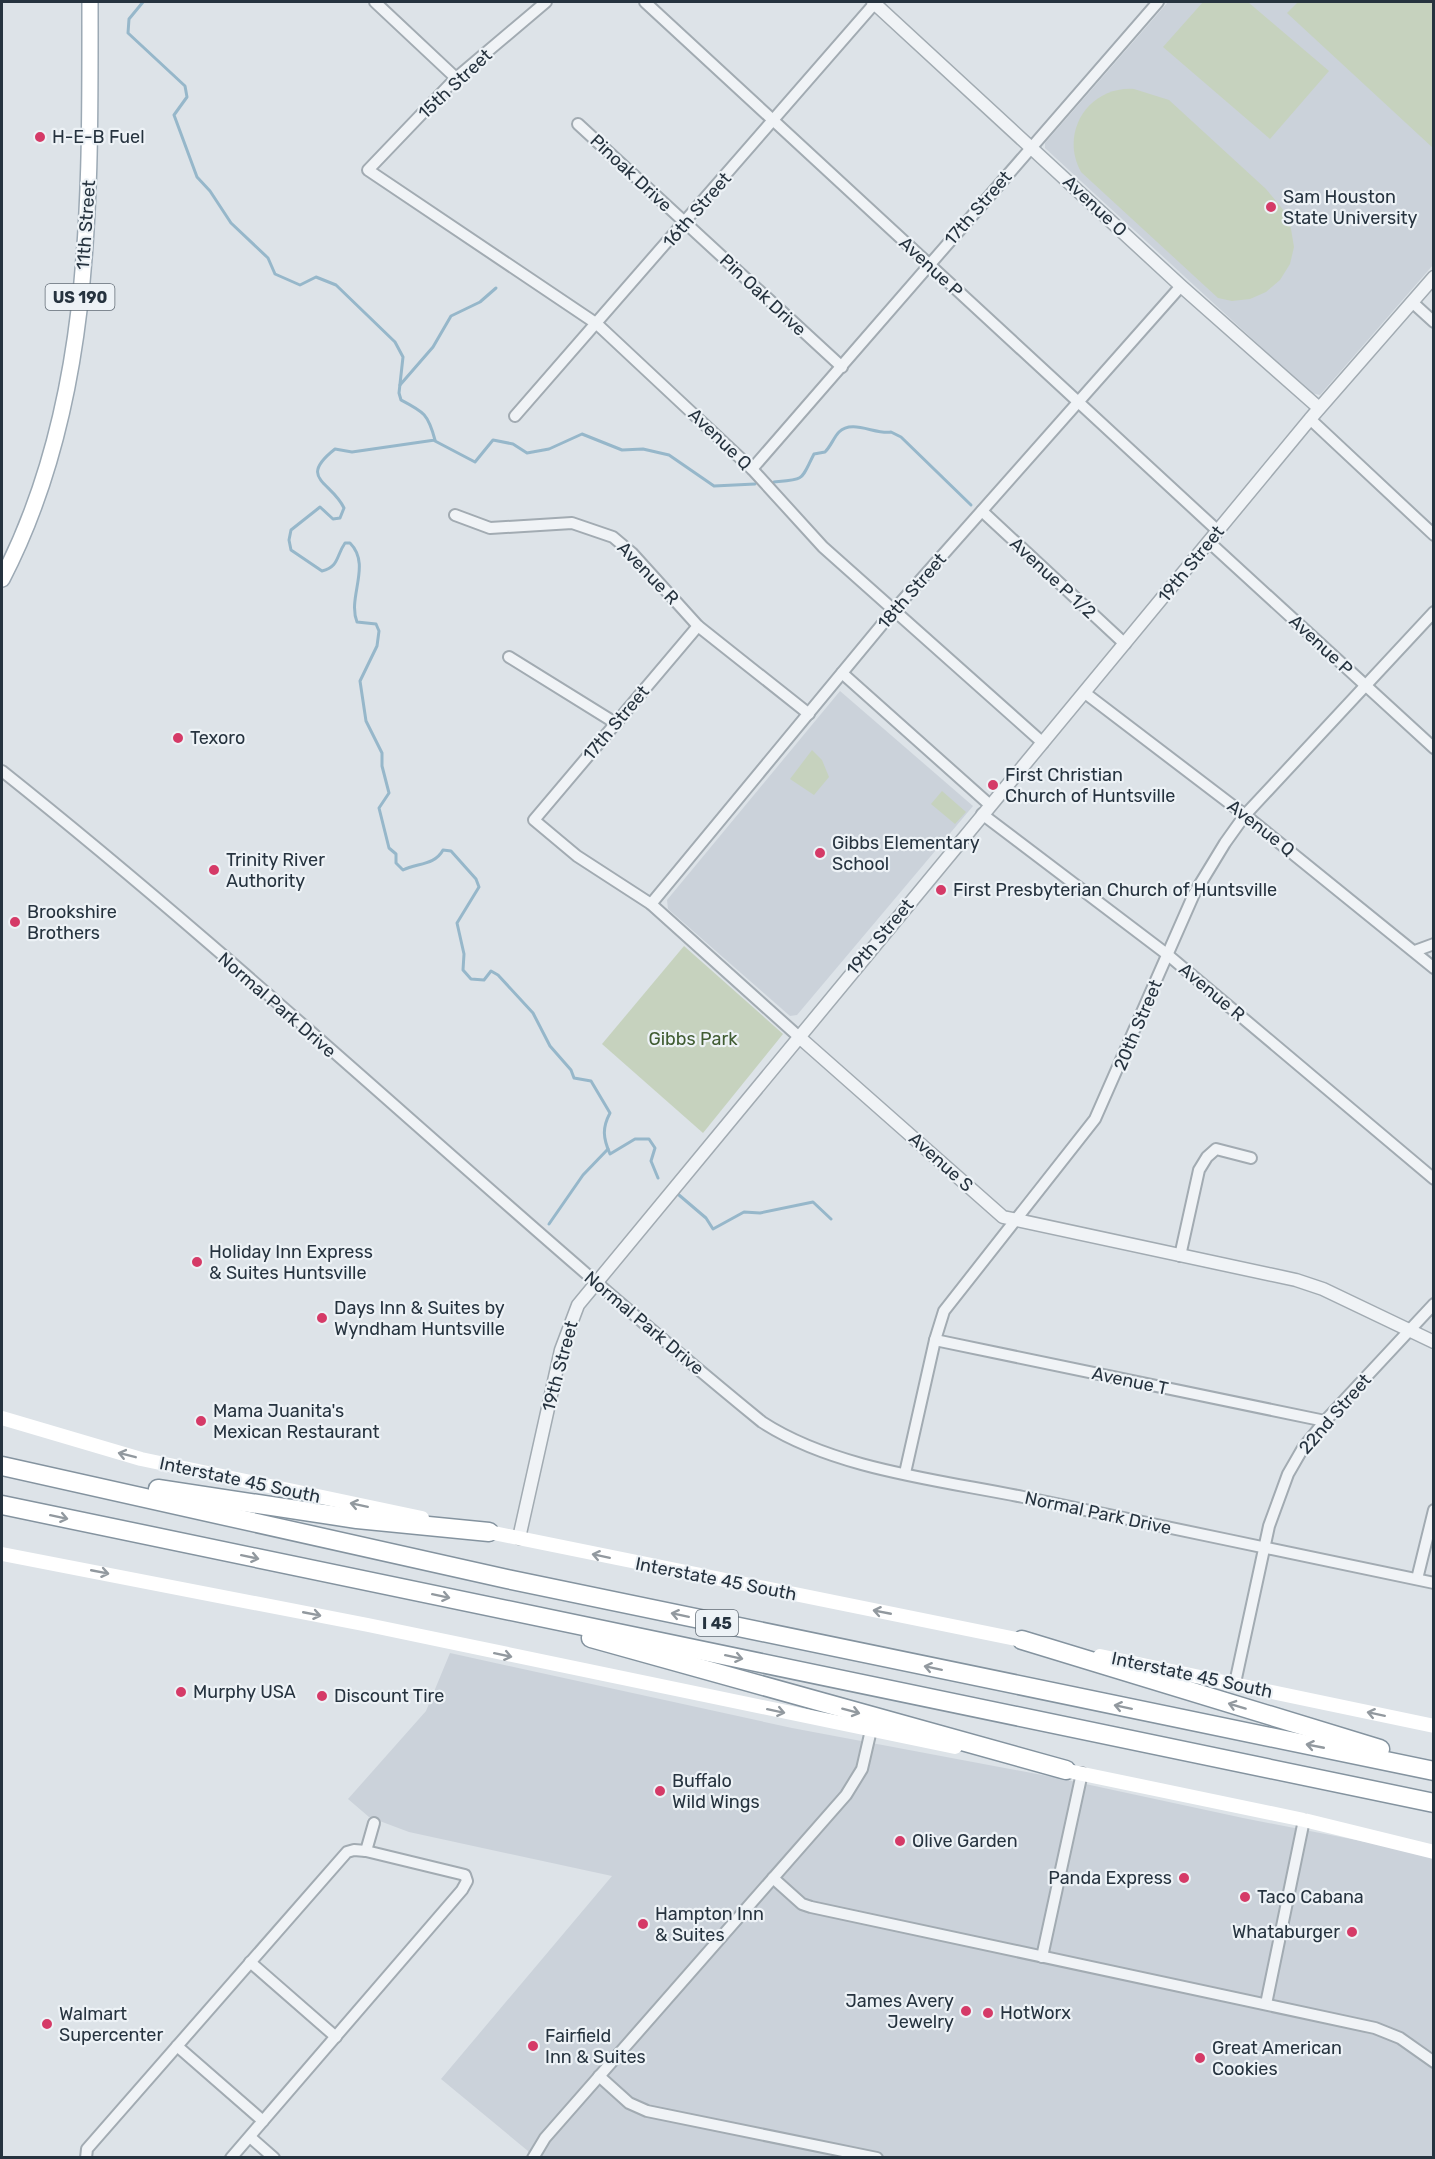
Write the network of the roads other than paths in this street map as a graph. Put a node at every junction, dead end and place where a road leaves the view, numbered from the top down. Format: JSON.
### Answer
{"nodes":[{"id":1,"x":90,"y":2,"type":"edge"},
{"id":2,"x":375,"y":2,"type":"edge"},
{"id":3,"x":546,"y":2,"type":"edge"},
{"id":4,"x":645,"y":2,"type":"edge"},
{"id":5,"x":875,"y":2,"type":"edge"},
{"id":6,"x":1158,"y":2,"type":"edge"},
{"id":7,"x":456,"y":78,"type":"junction"},
{"id":8,"x":774,"y":121,"type":"junction"},
{"id":9,"x":578,"y":124,"type":"dead end"},
{"id":10,"x":1031,"y":146,"type":"junction"},
{"id":11,"x":368,"y":170,"type":"joint"},
{"id":12,"x":685,"y":223,"type":"junction"},
{"id":13,"x":929,"y":265,"type":"junction"},
{"id":14,"x":1434,"y":277,"type":"edge"},
{"id":15,"x":1181,"y":286,"type":"junction"},
{"id":16,"x":1412,"y":302,"type":"junction"},
{"id":17,"x":1434,"y":322,"type":"edge"},
{"id":18,"x":597,"y":324,"type":"junction"},
{"id":19,"x":842,"y":367,"type":"junction"},
{"id":20,"x":1078,"y":402,"type":"junction"},
{"id":21,"x":1319,"y":408,"type":"junction"},
{"id":22,"x":515,"y":416,"type":"dead end"},
{"id":23,"x":1310,"y":419,"type":"junction"},
{"id":24,"x":752,"y":469,"type":"junction"},
{"id":25,"x":982,"y":511,"type":"junction"},
{"id":26,"x":455,"y":514,"type":"dead end"},
{"id":27,"x":1218,"y":531,"type":"junction"},
{"id":28,"x":1434,"y":535,"type":"edge"},
{"id":29,"x":1209,"y":542,"type":"junction"},
{"id":30,"x":2,"y":579,"type":"edge"},
{"id":31,"x":894,"y":610,"type":"junction"},
{"id":32,"x":1434,"y":612,"type":"edge"},
{"id":33,"x":698,"y":626,"type":"junction"},
{"id":34,"x":1125,"y":644,"type":"junction"},
{"id":35,"x":509,"y":657,"type":"dead end"},
{"id":36,"x":842,"y":674,"type":"junction"},
{"id":37,"x":1366,"y":687,"type":"junction"},
{"id":38,"x":1085,"y":693,"type":"junction"},
{"id":39,"x":808,"y":714,"type":"junction"},
{"id":40,"x":616,"y":724,"type":"junction"},
{"id":41,"x":1043,"y":743,"type":"junction"},
{"id":42,"x":1434,"y":748,"type":"edge"},
{"id":43,"x":2,"y":771,"type":"edge"},
{"id":44,"x":986,"y":810,"type":"junction"},
{"id":45,"x":1245,"y":815,"type":"junction"},
{"id":46,"x":534,"y":820,"type":"joint"},
{"id":47,"x":651,"y":904,"type":"junction"},
{"id":48,"x":1434,"y":944,"type":"edge"},
{"id":49,"x":1415,"y":951,"type":"junction"},
{"id":50,"x":1168,"y":955,"type":"junction"},
{"id":51,"x":1434,"y":968,"type":"edge"},
{"id":52,"x":798,"y":1036,"type":"junction"},
{"id":53,"x":1251,"y":1158,"type":"dead end"},
{"id":54,"x":1434,"y":1179,"type":"edge"},
{"id":55,"x":1016,"y":1220,"type":"junction"},
{"id":56,"x":1180,"y":1256,"type":"junction"},
{"id":57,"x":596,"y":1283,"type":"junction"},
{"id":58,"x":1434,"y":1304,"type":"edge"},
{"id":59,"x":1410,"y":1330,"type":"junction"},
{"id":60,"x":935,"y":1340,"type":"junction"},
{"id":61,"x":1434,"y":1342,"type":"edge"},
{"id":62,"x":2,"y":1418,"type":"edge"},
{"id":63,"x":1325,"y":1421,"type":"junction"},
{"id":64,"x":2,"y":1461,"type":"edge"},
{"id":65,"x":2,"y":1466,"type":"edge"},
{"id":66,"x":905,"y":1473,"type":"junction"},
{"id":67,"x":2,"y":1505,"type":"edge"},
{"id":68,"x":1434,"y":1510,"type":"edge"},
{"id":69,"x":489,"y":1532,"type":"junction"},
{"id":70,"x":519,"y":1538,"type":"junction"},
{"id":71,"x":1264,"y":1547,"type":"junction"},
{"id":72,"x":2,"y":1554,"type":"edge"},
{"id":73,"x":1417,"y":1579,"type":"junction"},
{"id":74,"x":1434,"y":1582,"type":"edge"},
{"id":75,"x":492,"y":1606,"type":"junction"},
{"id":76,"x":1022,"y":1640,"type":"junction"},
{"id":77,"x":1235,"y":1683,"type":"junction"},
{"id":78,"x":1434,"y":1726,"type":"edge"},
{"id":79,"x":871,"y":1730,"type":"junction"},
{"id":80,"x":1434,"y":1765,"type":"edge"},
{"id":81,"x":1434,"y":1771,"type":"edge"},
{"id":82,"x":1074,"y":1772,"type":"junction"},
{"id":83,"x":1434,"y":1803,"type":"edge"},
{"id":84,"x":1304,"y":1820,"type":"junction"},
{"id":85,"x":374,"y":1823,"type":"dead end"},
{"id":86,"x":366,"y":1851,"type":"junction"},
{"id":87,"x":1434,"y":1852,"type":"edge"},
{"id":88,"x":773,"y":1878,"type":"junction"},
{"id":89,"x":1042,"y":1957,"type":"junction"},
{"id":90,"x":250,"y":1962,"type":"junction"},
{"id":91,"x":1266,"y":2004,"type":"junction"},
{"id":92,"x":336,"y":2037,"type":"junction"},
{"id":93,"x":177,"y":2046,"type":"junction"},
{"id":94,"x":1434,"y":2062,"type":"edge"},
{"id":95,"x":599,"y":2076,"type":"junction"},
{"id":96,"x":263,"y":2121,"type":"junction"},
{"id":97,"x":249,"y":2136,"type":"junction"},
{"id":98,"x":538,"y":2155,"type":"edge"},
{"id":99,"x":86,"y":2157,"type":"edge"},
{"id":100,"x":231,"y":2157,"type":"edge"},
{"id":101,"x":274,"y":2157,"type":"edge"},
{"id":102,"x":878,"y":2157,"type":"edge"}],
"edges":[{"from":1,"to":30,"type":"main road","name":"11th Street","number":"US 190"},
{"from":2,"to":7,"type":"street"},
{"from":3,"to":7,"type":"street","name":"15th Street"},
{"from":4,"to":8,"type":"street","name":"Avenue P"},
{"from":5,"to":8,"type":"street","name":"16th Street"},
{"from":5,"to":10,"type":"street","name":"Avenue O"},
{"from":6,"to":10,"type":"street","name":"17th Street"},
{"from":7,"to":11,"type":"street","name":"15th Street"},
{"from":8,"to":12,"type":"street","name":"16th Street"},
{"from":8,"to":13,"type":"street","name":"Avenue P"},
{"from":9,"to":12,"type":"street","name":"Pinoak Drive"},
{"from":10,"to":13,"type":"street","name":"17th Street"},
{"from":10,"to":15,"type":"street","name":"Avenue O"},
{"from":11,"to":18,"type":"street","name":"Avenue Q"},
{"from":12,"to":18,"type":"street","name":"16th Street"},
{"from":12,"to":19,"type":"street","name":"Pin Oak Drive"},
{"from":13,"to":19,"type":"street","name":"17th Street"},
{"from":13,"to":20,"type":"street","name":"Avenue P"},
{"from":14,"to":16,"type":"street","name":"19th Street"},
{"from":15,"to":20,"type":"street","name":"18th Street"},
{"from":15,"to":21,"type":"street","name":"Avenue O"},
{"from":16,"to":17,"type":"street"},
{"from":16,"to":21,"type":"street","name":"19th Street"},
{"from":18,"to":22,"type":"street","name":"16th Street"},
{"from":18,"to":24,"type":"street","name":"Avenue Q"},
{"from":19,"to":24,"type":"street","name":"17th Street"},
{"from":20,"to":25,"type":"street","name":"18th Street"},
{"from":20,"to":27,"type":"street","name":"Avenue P"},
{"from":21,"to":23,"type":"street","name":"19th Street"},
{"from":23,"to":27,"type":"street","name":"19th Street"},
{"from":23,"to":28,"type":"street"},
{"from":24,"to":31,"type":"street","name":"Avenue Q"},
{"from":25,"to":31,"type":"street","name":"18th Street"},
{"from":25,"to":34,"type":"street","name":"Avenue P 1/2"},
{"from":26,"to":33,"type":"street","name":"Avenue R"},
{"from":27,"to":29,"type":"street","name":"19th Street"},
{"from":29,"to":34,"type":"street","name":"19th Street"},
{"from":29,"to":37,"type":"street","name":"Avenue P"},
{"from":31,"to":36,"type":"street","name":"18th Street"},
{"from":31,"to":41,"type":"street","name":"Avenue Q"},
{"from":32,"to":37,"type":"street","name":"20th Street"},
{"from":33,"to":39,"type":"street","name":"Avenue R"},
{"from":33,"to":40,"type":"street","name":"17th Street"},
{"from":34,"to":38,"type":"street","name":"19th Street"},
{"from":35,"to":40,"type":"street"},
{"from":36,"to":39,"type":"street","name":"18th Street"},
{"from":36,"to":44,"type":"street","name":"Avenue R"},
{"from":37,"to":42,"type":"street","name":"Avenue P"},
{"from":37,"to":45,"type":"street","name":"20th Street"},
{"from":38,"to":41,"type":"street","name":"19th Street"},
{"from":38,"to":45,"type":"street","name":"Avenue Q"},
{"from":39,"to":47,"type":"street","name":"18th Street"},
{"from":40,"to":46,"type":"street","name":"17th Street"},
{"from":41,"to":44,"type":"street","name":"19th Street"},
{"from":43,"to":57,"type":"street","name":"Normal Park Drive"},
{"from":44,"to":50,"type":"street","name":"Avenue R"},
{"from":44,"to":52,"type":"street","name":"19th Street"},
{"from":45,"to":49,"type":"street","name":"Avenue Q"},
{"from":45,"to":50,"type":"street","name":"20th Street"},
{"from":46,"to":47,"type":"street","name":"Avenue S"},
{"from":47,"to":52,"type":"street","name":"Avenue S"},
{"from":48,"to":49,"type":"street"},
{"from":49,"to":51,"type":"street","name":"Avenue Q"},
{"from":50,"to":54,"type":"street","name":"Avenue R"},
{"from":50,"to":55,"type":"street","name":"20th Street"},
{"from":52,"to":55,"type":"street","name":"Avenue S"},
{"from":52,"to":57,"type":"street","name":"19th Street"},
{"from":53,"to":56,"type":"street"},
{"from":55,"to":56,"type":"street","name":"Avenue S"},
{"from":55,"to":60,"type":"street","name":"20th Street"},
{"from":56,"to":59,"type":"street","name":"Avenue S"},
{"from":57,"to":66,"type":"street","name":"Normal Park Drive"},
{"from":57,"to":70,"type":"street","name":"19th Street"},
{"from":58,"to":59,"type":"street","name":"22nd Street"},
{"from":59,"to":61,"type":"street","name":"Avenue S"},
{"from":59,"to":63,"type":"street","name":"22nd Street"},
{"from":60,"to":63,"type":"street","name":"Avenue T"},
{"from":60,"to":66,"type":"street","name":"20th Street"},
{"from":69,"to":62,"type":"main road","name":"Interstate 45 South","one_way":true},
{"from":63,"to":71,"type":"street","name":"22nd Street"},
{"from":64,"to":69,"type":"highway"},
{"from":81,"to":65,"type":"highway","number":"I 45","one_way":true},
{"from":66,"to":71,"type":"street","name":"Normal Park Drive"},
{"from":67,"to":75,"type":"highway","number":"I 45","one_way":true},
{"from":68,"to":73,"type":"street"},
{"from":69,"to":70,"type":"main road","name":"Interstate 45 South"},
{"from":76,"to":70,"type":"main road","name":"Interstate 45 South","one_way":true},
{"from":71,"to":73,"type":"street","name":"Normal Park Drive"},
{"from":71,"to":77,"type":"street","name":"22nd Street"},
{"from":72,"to":79,"type":"main road","one_way":true},
{"from":73,"to":74,"type":"street","name":"Normal Park Drive"},
{"from":75,"to":82,"type":"highway","one_way":true},
{"from":75,"to":83,"type":"highway","number":"I 45","one_way":true},
{"from":76,"to":77,"type":"main road","name":"Interstate 45 South"},
{"from":80,"to":76,"type":"highway","one_way":true},
{"from":78,"to":77,"type":"main road","name":"Interstate 45 South","one_way":true},
{"from":79,"to":82,"type":"main road"},
{"from":79,"to":88,"type":"street"},
{"from":82,"to":84,"type":"main road"},
{"from":82,"to":89,"type":"street"},
{"from":84,"to":87,"type":"main road"},
{"from":84,"to":91,"type":"street"},
{"from":85,"to":86,"type":"street"},
{"from":86,"to":90,"type":"street"},
{"from":86,"to":92,"type":"street"},
{"from":88,"to":89,"type":"street"},
{"from":88,"to":95,"type":"street"},
{"from":89,"to":91,"type":"street"},
{"from":90,"to":92,"type":"street"},
{"from":90,"to":93,"type":"street"},
{"from":91,"to":94,"type":"street"},
{"from":92,"to":96,"type":"street"},
{"from":93,"to":96,"type":"street"},
{"from":93,"to":99,"type":"street"},
{"from":95,"to":98,"type":"street"},
{"from":95,"to":102,"type":"street"},
{"from":96,"to":97,"type":"street"},
{"from":97,"to":100,"type":"street"},
{"from":97,"to":101,"type":"street"}]}
